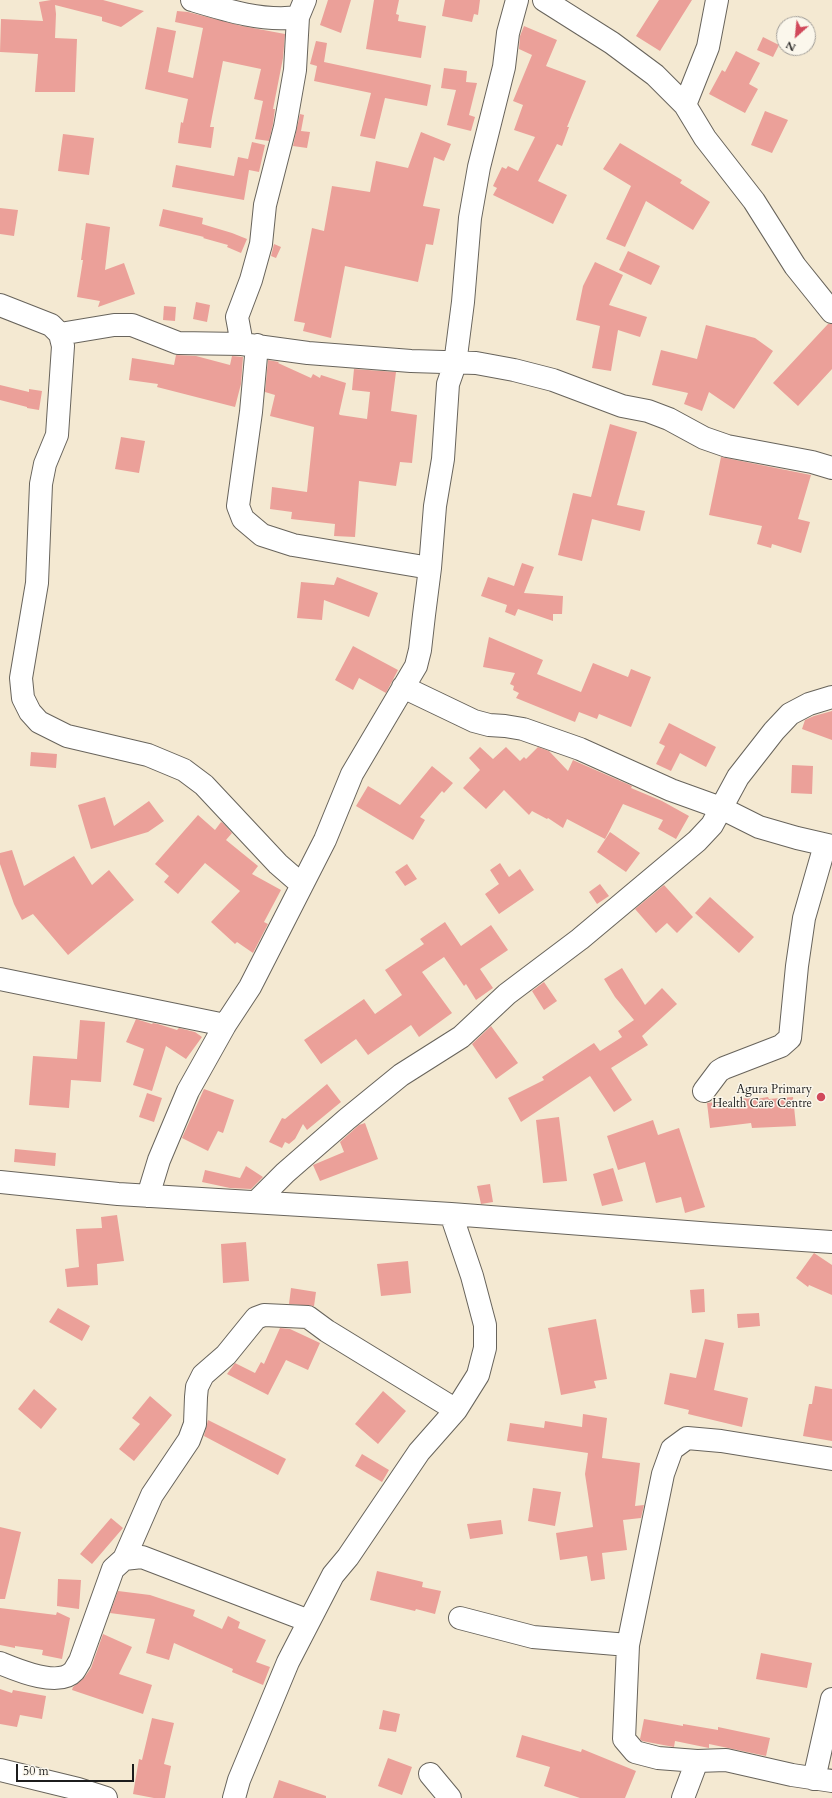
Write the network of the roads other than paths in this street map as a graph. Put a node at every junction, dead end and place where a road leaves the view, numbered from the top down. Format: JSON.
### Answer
{"nodes":[{"id":1,"x":192,"y":0,"type":"edge"},
{"id":2,"x":517,"y":0,"type":"edge"},
{"id":3,"x":544,"y":0,"type":"edge"},
{"id":4,"x":717,"y":0,"type":"edge"},
{"id":5,"x":302,"y":8,"type":"edge"},
{"id":6,"x":685,"y":105,"type":"junction"},
{"id":7,"x":0,"y":305,"type":"edge"},
{"id":8,"x":832,"y":312,"type":"edge"},
{"id":9,"x":60,"y":334,"type":"junction"},
{"id":10,"x":250,"y":344,"type":"junction"},
{"id":11,"x":455,"y":364,"type":"junction"},
{"id":12,"x":832,"y":468,"type":"edge"},
{"id":13,"x":430,"y":568,"type":"junction"},
{"id":14,"x":403,"y":687,"type":"junction"},
{"id":15,"x":832,"y":697,"type":"edge"},
{"id":16,"x":721,"y":808,"type":"junction"},
{"id":17,"x":829,"y":845,"type":"edge"},
{"id":18,"x":302,"y":884,"type":"junction"},
{"id":19,"x":0,"y":979,"type":"edge"},
{"id":20,"x":225,"y":1025,"type":"junction"},
{"id":21,"x":704,"y":1091,"type":"dead end"},
{"id":22,"x":0,"y":1182,"type":"edge"},
{"id":23,"x":148,"y":1196,"type":"junction"},
{"id":24,"x":256,"y":1202,"type":"junction"},
{"id":25,"x":451,"y":1214,"type":"junction"},
{"id":26,"x":832,"y":1242,"type":"edge"},
{"id":27,"x":456,"y":1410,"type":"junction"},
{"id":28,"x":832,"y":1459,"type":"edge"},
{"id":29,"x":124,"y":1559,"type":"junction"},
{"id":30,"x":460,"y":1618,"type":"dead end"},
{"id":31,"x":309,"y":1621,"type":"junction"},
{"id":32,"x":628,"y":1645,"type":"junction"},
{"id":33,"x":0,"y":1664,"type":"edge"},
{"id":34,"x":832,"y":1699,"type":"edge"},
{"id":35,"x":697,"y":1761,"type":"junction"},
{"id":36,"x":0,"y":1770,"type":"edge"},
{"id":37,"x":430,"y":1774,"type":"dead end"},
{"id":38,"x":823,"y":1780,"type":"edge"},
{"id":39,"x":106,"y":1798,"type":"edge"},
{"id":40,"x":234,"y":1798,"type":"edge"},
{"id":41,"x":450,"y":1798,"type":"edge"},
{"id":42,"x":683,"y":1798,"type":"edge"}],
"edges":[{"from":1,"to":5,"type":"street"},
{"from":2,"to":11,"type":"street"},
{"from":3,"to":6,"type":"street"},
{"from":4,"to":6,"type":"street"},
{"from":5,"to":10,"type":"street"},
{"from":6,"to":8,"type":"street"},
{"from":7,"to":9,"type":"street"},
{"from":9,"to":10,"type":"street"},
{"from":9,"to":18,"type":"street"},
{"from":10,"to":11,"type":"street"},
{"from":10,"to":13,"type":"street"},
{"from":11,"to":12,"type":"street"},
{"from":11,"to":13,"type":"street"},
{"from":13,"to":14,"type":"street"},
{"from":14,"to":16,"type":"street"},
{"from":14,"to":18,"type":"street"},
{"from":15,"to":16,"type":"street"},
{"from":16,"to":17,"type":"street"},
{"from":16,"to":24,"type":"street"},
{"from":17,"to":21,"type":"street"},
{"from":18,"to":20,"type":"street"},
{"from":19,"to":20,"type":"street"},
{"from":20,"to":23,"type":"street"},
{"from":22,"to":23,"type":"street"},
{"from":23,"to":24,"type":"street"},
{"from":24,"to":25,"type":"street"},
{"from":25,"to":26,"type":"street"},
{"from":25,"to":27,"type":"street"},
{"from":27,"to":29,"type":"street"},
{"from":27,"to":31,"type":"street"},
{"from":28,"to":32,"type":"street"},
{"from":29,"to":31,"type":"street"},
{"from":29,"to":33,"type":"street"},
{"from":30,"to":32,"type":"street"},
{"from":31,"to":40,"type":"street"},
{"from":32,"to":35,"type":"street"},
{"from":34,"to":38,"type":"street"},
{"from":35,"to":38,"type":"street"},
{"from":35,"to":42,"type":"street"},
{"from":36,"to":39,"type":"street"},
{"from":37,"to":41,"type":"street"}]}
